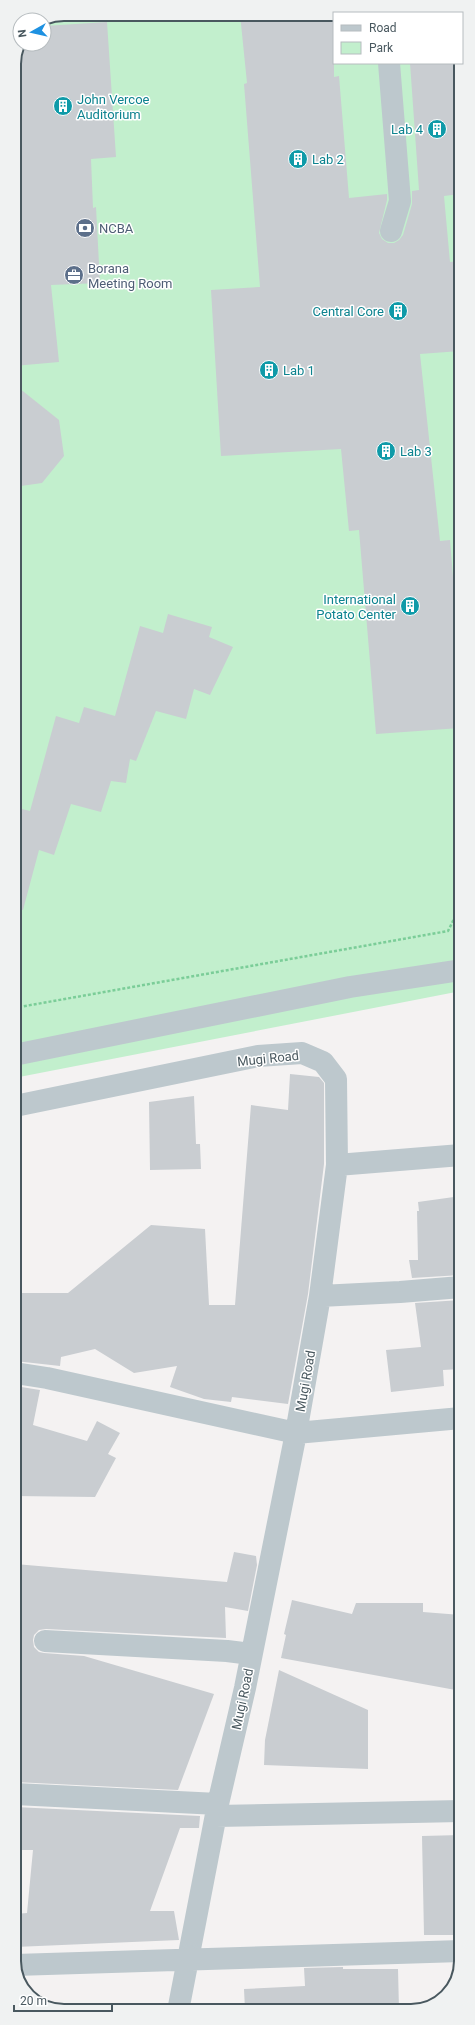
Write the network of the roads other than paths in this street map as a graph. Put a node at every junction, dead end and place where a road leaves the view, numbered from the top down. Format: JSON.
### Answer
{"nodes":[{"id":1,"x":389,"y":64,"type":"edge"},
{"id":2,"x":391,"y":231,"type":"dead end"},
{"id":3,"x":454,"y":971,"type":"edge"},
{"id":4,"x":21,"y":1054,"type":"edge"},
{"id":5,"x":21,"y":1105,"type":"edge"},
{"id":6,"x":454,"y":1156,"type":"edge"},
{"id":7,"x":337,"y":1165,"type":"junction"},
{"id":8,"x":454,"y":1288,"type":"edge"},
{"id":9,"x":320,"y":1296,"type":"junction"},
{"id":10,"x":21,"y":1374,"type":"edge"},
{"id":11,"x":454,"y":1419,"type":"edge"},
{"id":12,"x":296,"y":1433,"type":"junction"},
{"id":13,"x":45,"y":1641,"type":"dead end"},
{"id":14,"x":251,"y":1654,"type":"junction"},
{"id":15,"x":21,"y":1794,"type":"edge"},
{"id":16,"x":217,"y":1810,"type":"junction"},
{"id":17,"x":454,"y":1811,"type":"edge"},
{"id":18,"x":454,"y":1952,"type":"edge"},
{"id":19,"x":189,"y":1958,"type":"junction"},
{"id":20,"x":21,"y":1965,"type":"edge"},
{"id":21,"x":179,"y":2004,"type":"edge"}],
"edges":[{"from":1,"to":2,"type":"street"},
{"from":3,"to":4,"type":"street"},
{"from":5,"to":7,"type":"street","name":"Mugi Road"},
{"from":6,"to":7,"type":"street"},
{"from":7,"to":9,"type":"street","name":"Mugi Road"},
{"from":8,"to":9,"type":"street"},
{"from":9,"to":12,"type":"street","name":"Mugi Road"},
{"from":10,"to":12,"type":"street"},
{"from":11,"to":12,"type":"street"},
{"from":12,"to":14,"type":"street","name":"Mugi Road"},
{"from":13,"to":14,"type":"street"},
{"from":14,"to":16,"type":"street","name":"Mugi Road"},
{"from":15,"to":16,"type":"street"},
{"from":16,"to":17,"type":"street"},
{"from":16,"to":19,"type":"street","name":"Mugi Road"},
{"from":18,"to":19,"type":"street"},
{"from":19,"to":20,"type":"street"},
{"from":19,"to":21,"type":"street","name":"Mugi Road"}]}
